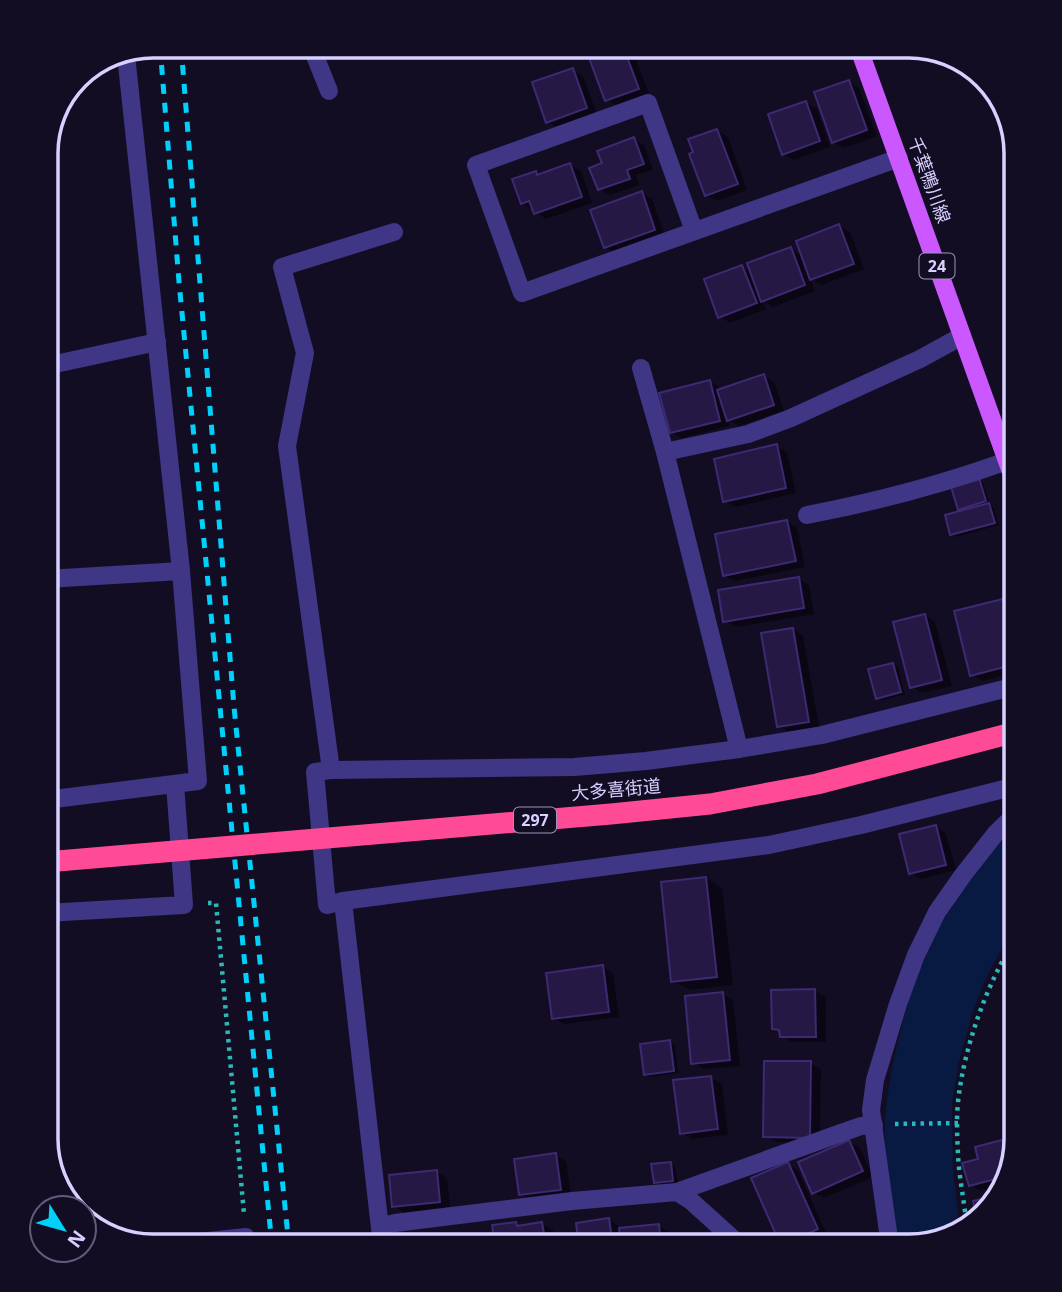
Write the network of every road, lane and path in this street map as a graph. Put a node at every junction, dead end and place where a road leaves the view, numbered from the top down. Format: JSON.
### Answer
{"nodes":[{"id":1,"x":316,"y":58,"type":"edge"},
{"id":2,"x":862,"y":58,"type":"edge"},
{"id":3,"x":127,"y":62,"type":"edge"},
{"id":4,"x":330,"y":91,"type":"dead end"},
{"id":5,"x":899,"y":158,"type":"junction"},
{"id":6,"x":694,"y":231,"type":"junction"},
{"id":7,"x":394,"y":232,"type":"dead end"},
{"id":8,"x":962,"y":335,"type":"junction"},
{"id":9,"x":157,"y":342,"type":"junction"},
{"id":10,"x":58,"y":363,"type":"edge"},
{"id":11,"x":642,"y":368,"type":"dead end"},
{"id":12,"x":665,"y":452,"type":"junction"},
{"id":13,"x":1004,"y":453,"type":"edge"},
{"id":14,"x":1004,"y":462,"type":"edge"},
{"id":15,"x":807,"y":515,"type":"dead end"},
{"id":16,"x":181,"y":572,"type":"junction"},
{"id":17,"x":58,"y":578,"type":"edge"},
{"id":18,"x":1004,"y":689,"type":"edge"},
{"id":19,"x":1004,"y":735,"type":"edge"},
{"id":20,"x":739,"y":749,"type":"junction"},
{"id":21,"x":331,"y":770,"type":"junction"},
{"id":22,"x":175,"y":783,"type":"junction"},
{"id":23,"x":1004,"y":789,"type":"edge"},
{"id":24,"x":58,"y":798,"type":"edge"},
{"id":25,"x":1004,"y":826,"type":"edge"},
{"id":26,"x":58,"y":861,"type":"edge"},
{"id":27,"x":342,"y":901,"type":"junction"},
{"id":28,"x":184,"y":905,"type":"junction"},
{"id":29,"x":58,"y":912,"type":"edge"},
{"id":30,"x":1004,"y":958,"type":"edge"},
{"id":31,"x":958,"y":1123,"type":"junction"},
{"id":32,"x":874,"y":1125,"type":"junction"},
{"id":33,"x":677,"y":1192,"type":"junction"},
{"id":34,"x":965,"y":1216,"type":"edge"},
{"id":35,"x":380,"y":1226,"type":"junction"},
{"id":36,"x":246,"y":1234,"type":"edge"},
{"id":37,"x":381,"y":1234,"type":"edge"},
{"id":38,"x":727,"y":1234,"type":"edge"},
{"id":39,"x":888,"y":1234,"type":"edge"}],
"edges":[{"from":1,"to":4,"type":"street"},
{"from":2,"to":5,"type":"main road","name":"千葉鴨川線","number":"24"},
{"from":3,"to":9,"type":"street"},
{"from":5,"to":6,"type":"street"},
{"from":5,"to":8,"type":"main road","name":"千葉鴨川線","number":"24"},
{"from":6,"to":6,"type":"street"},
{"from":7,"to":21,"type":"street"},
{"from":8,"to":12,"type":"street"},
{"from":8,"to":13,"type":"main road","name":"千葉鴨川線","number":"24"},
{"from":9,"to":10,"type":"street"},
{"from":9,"to":16,"type":"street"},
{"from":11,"to":12,"type":"street"},
{"from":12,"to":20,"type":"street"},
{"from":14,"to":15,"type":"street"},
{"from":16,"to":17,"type":"street"},
{"from":16,"to":22,"type":"street"},
{"from":18,"to":20,"type":"street"},
{"from":19,"to":26,"type":"highway","name":"大多喜街道","number":"297","bridge":true},
{"from":20,"to":21,"type":"street"},
{"from":21,"to":27,"type":"street"},
{"from":22,"to":24,"type":"street"},
{"from":22,"to":28,"type":"street"},
{"from":23,"to":27,"type":"street"},
{"from":25,"to":32,"type":"street"},
{"from":27,"to":35,"type":"street"},
{"from":28,"to":29,"type":"street"},
{"from":28,"to":36,"type":"path"},
{"from":30,"to":31,"type":"path"},
{"from":31,"to":32,"type":"path"},
{"from":31,"to":34,"type":"path"},
{"from":32,"to":33,"type":"street"},
{"from":32,"to":39,"type":"street"},
{"from":33,"to":35,"type":"street"},
{"from":33,"to":38,"type":"street"},
{"from":35,"to":37,"type":"street"}]}
